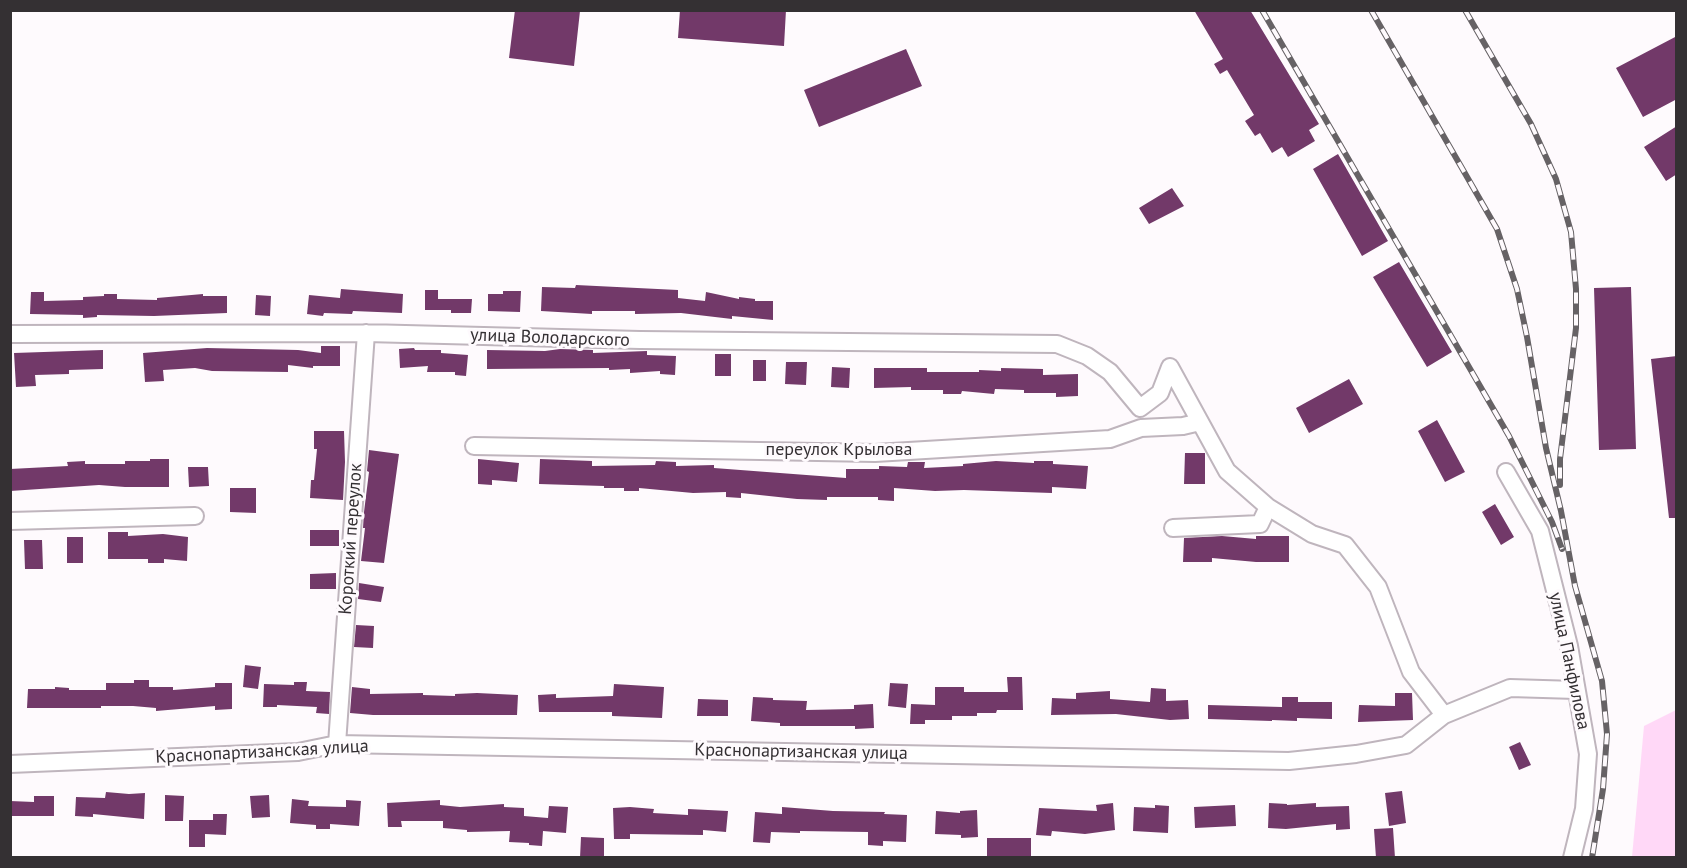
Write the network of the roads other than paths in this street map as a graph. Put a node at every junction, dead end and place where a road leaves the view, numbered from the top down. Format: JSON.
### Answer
{"nodes":[{"id":1,"x":366,"y":333,"type":"junction"},
{"id":2,"x":10,"y":334,"type":"edge"},
{"id":3,"x":1140,"y":408,"type":"junction"},
{"id":4,"x":1200,"y":422,"type":"junction"},
{"id":5,"x":1141,"y":428,"type":"junction"},
{"id":6,"x":474,"y":446,"type":"dead end"},
{"id":7,"x":1506,"y":472,"type":"dead end"},
{"id":8,"x":1268,"y":507,"type":"junction"},
{"id":9,"x":195,"y":516,"type":"dead end"},
{"id":10,"x":10,"y":521,"type":"edge"},
{"id":11,"x":1173,"y":528,"type":"dead end"},
{"id":12,"x":1576,"y":690,"type":"junction"},
{"id":13,"x":1444,"y":715,"type":"junction"},
{"id":14,"x":337,"y":744,"type":"junction"},
{"id":15,"x":10,"y":765,"type":"edge"},
{"id":16,"x":1572,"y":858,"type":"edge"}],
"edges":[{"from":1,"to":2,"type":"street","name":"улица Володарского"},
{"from":1,"to":3,"type":"street","name":"улица Володарского"},
{"from":1,"to":14,"type":"street","name":"Короткий переулок"},
{"from":3,"to":4,"type":"street"},
{"from":3,"to":5,"type":"street"},
{"from":4,"to":5,"type":"street","name":"переулок Крылова"},
{"from":4,"to":8,"type":"street"},
{"from":5,"to":6,"type":"street","name":"переулок Крылова"},
{"from":7,"to":12,"type":"street","name":"улица Панфилова"},
{"from":8,"to":11,"type":"street"},
{"from":8,"to":13,"type":"street"},
{"from":9,"to":10,"type":"street"},
{"from":12,"to":13,"type":"street","name":"Краснопартизанская улица"},
{"from":12,"to":16,"type":"street","name":"улица Панфилова"},
{"from":13,"to":14,"type":"street","name":"Краснопартизанская улица"},
{"from":14,"to":15,"type":"street","name":"Краснопартизанская улица"}]}
